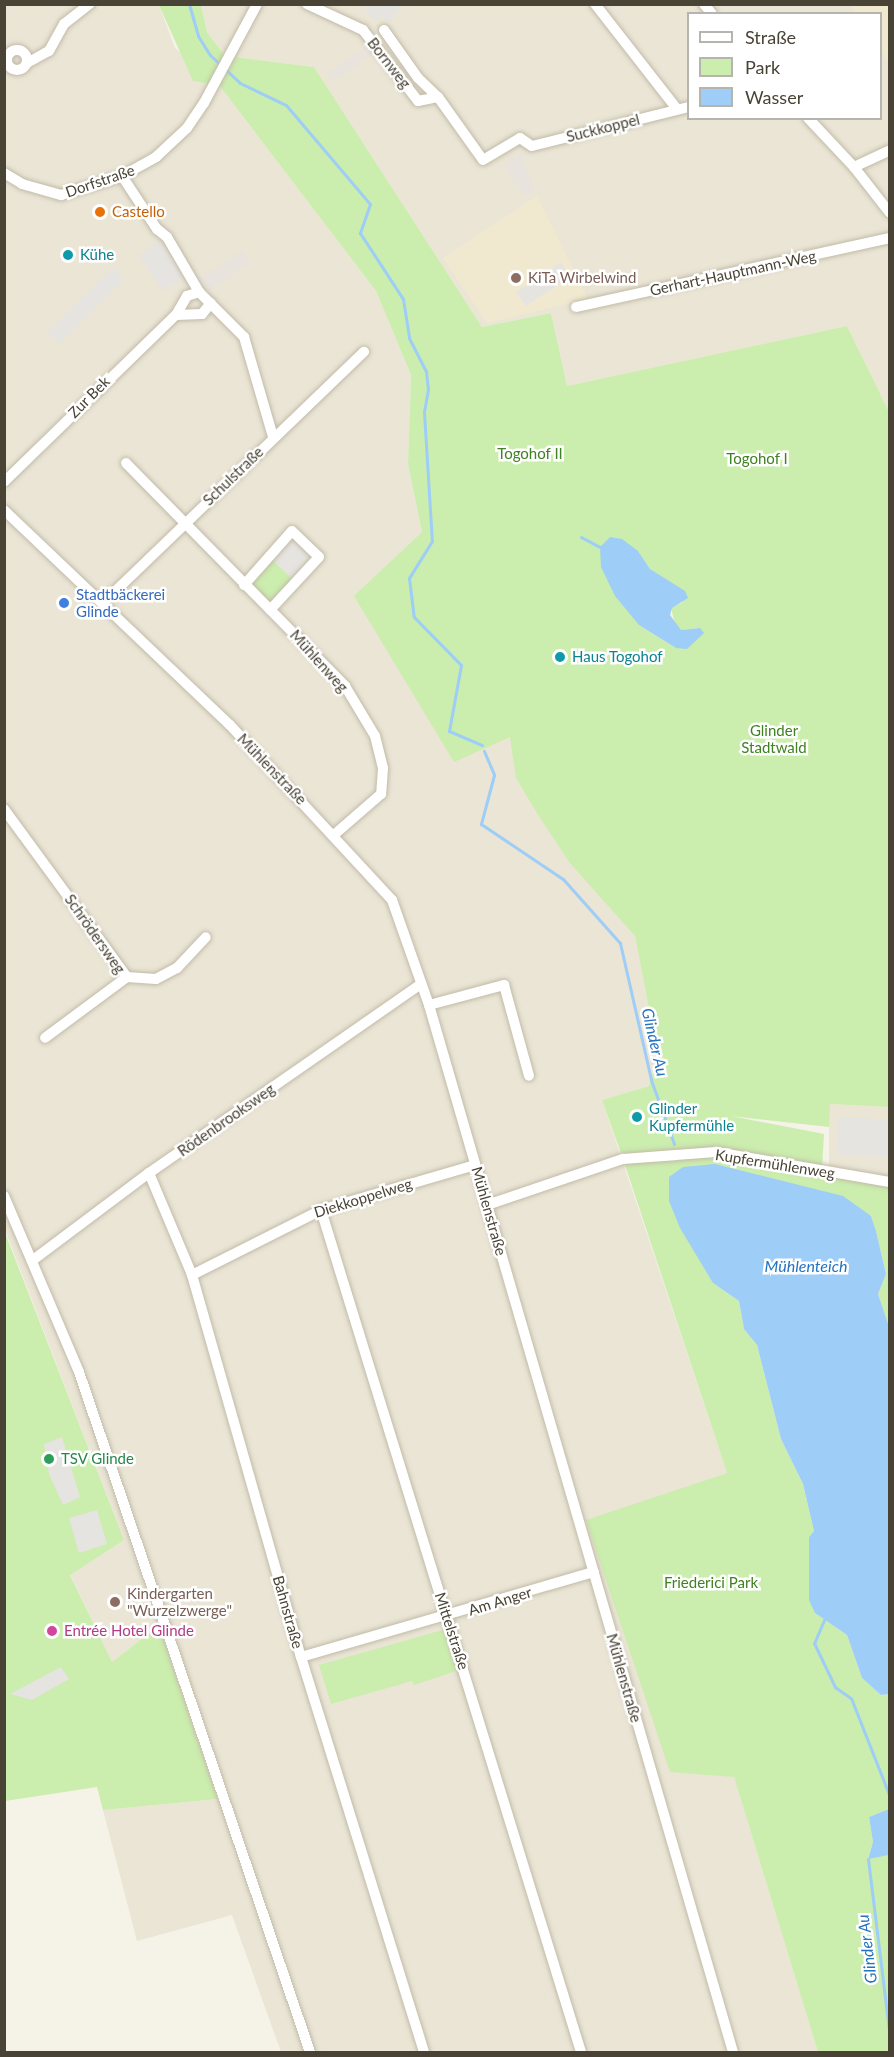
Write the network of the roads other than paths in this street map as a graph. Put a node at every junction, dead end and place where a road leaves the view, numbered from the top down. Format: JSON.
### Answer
{"nodes":[{"id":1,"x":90,"y":4,"type":"edge"},
{"id":2,"x":257,"y":4,"type":"edge"},
{"id":3,"x":307,"y":4,"type":"edge"},
{"id":4,"x":594,"y":4,"type":"edge"},
{"id":5,"x":384,"y":30,"type":"dead end"},
{"id":6,"x":6,"y":59,"type":"edge"},
{"id":7,"x":418,"y":78,"type":"junction"},
{"id":8,"x":405,"y":83,"type":"junction"},
{"id":9,"x":438,"y":97,"type":"junction"},
{"id":10,"x":687,"y":107,"type":"edge"},
{"id":11,"x":677,"y":109,"type":"junction"},
{"id":12,"x":810,"y":120,"type":"edge"},
{"id":13,"x":520,"y":138,"type":"joint"},
{"id":14,"x":890,"y":150,"type":"edge"},
{"id":15,"x":854,"y":167,"type":"junction"},
{"id":16,"x":4,"y":173,"type":"edge"},
{"id":17,"x":122,"y":176,"type":"junction"},
{"id":18,"x":890,"y":213,"type":"edge"},
{"id":19,"x":890,"y":238,"type":"edge"},
{"id":20,"x":200,"y":292,"type":"junction"},
{"id":21,"x":211,"y":303,"type":"junction"},
{"id":22,"x":576,"y":307,"type":"dead end"},
{"id":23,"x":176,"y":315,"type":"junction"},
{"id":24,"x":364,"y":352,"type":"dead end"},
{"id":25,"x":273,"y":437,"type":"junction"},
{"id":26,"x":126,"y":463,"type":"dead end"},
{"id":27,"x":4,"y":482,"type":"edge"},
{"id":28,"x":4,"y":510,"type":"edge"},
{"id":29,"x":183,"y":524,"type":"junction"},
{"id":30,"x":244,"y":585,"type":"junction"},
{"id":31,"x":104,"y":602,"type":"junction"},
{"id":32,"x":270,"y":610,"type":"junction"},
{"id":33,"x":4,"y":809,"type":"edge"},
{"id":34,"x":335,"y":834,"type":"junction"},
{"id":35,"x":206,"y":937,"type":"dead end"},
{"id":36,"x":127,"y":977,"type":"junction"},
{"id":37,"x":421,"y":984,"type":"junction"},
{"id":38,"x":429,"y":1005,"type":"junction"},
{"id":39,"x":45,"y":1038,"type":"dead end"},
{"id":40,"x":529,"y":1076,"type":"dead end"},
{"id":41,"x":475,"y":1165,"type":"junction"},
{"id":42,"x":149,"y":1173,"type":"junction"},
{"id":43,"x":890,"y":1182,"type":"edge"},
{"id":44,"x":4,"y":1197,"type":"edge"},
{"id":45,"x":487,"y":1205,"type":"junction"},
{"id":46,"x":321,"y":1210,"type":"junction"},
{"id":47,"x":33,"y":1260,"type":"junction"},
{"id":48,"x":192,"y":1275,"type":"junction"},
{"id":49,"x":594,"y":1572,"type":"junction"},
{"id":50,"x":447,"y":1617,"type":"junction"},
{"id":51,"x":301,"y":1657,"type":"junction"},
{"id":52,"x":310,"y":2052,"type":"edge"},
{"id":53,"x":424,"y":2052,"type":"edge"},
{"id":54,"x":581,"y":2052,"type":"edge"},
{"id":55,"x":733,"y":2052,"type":"edge"}],
"edges":[{"from":1,"to":6,"type":"street"},
{"from":2,"to":17,"type":"street","name":"Dorfstraße"},
{"from":3,"to":8,"type":"street","name":"Bornweg"},
{"from":4,"to":11,"type":"street"},
{"from":5,"to":7,"type":"street","name":"Bornweg"},
{"from":7,"to":8,"type":"street"},
{"from":7,"to":9,"type":"street","name":"Bornweg"},
{"from":8,"to":9,"type":"street","name":"Bornweg"},
{"from":9,"to":13,"type":"street","name":"Bornweg"},
{"from":10,"to":11,"type":"street","name":"Suckkoppel"},
{"from":11,"to":13,"type":"street","name":"Suckkoppel"},
{"from":12,"to":15,"type":"street"},
{"from":14,"to":15,"type":"street"},
{"from":15,"to":18,"type":"street"},
{"from":16,"to":17,"type":"street","name":"Dorfstraße"},
{"from":17,"to":20,"type":"street"},
{"from":19,"to":22,"type":"street","name":"Gerhart-Hauptmann-Weg"},
{"from":20,"to":21,"type":"street"},
{"from":20,"to":23,"type":"street","name":"Zur Bek"},
{"from":21,"to":23,"type":"street"},
{"from":21,"to":25,"type":"street"},
{"from":23,"to":27,"type":"street","name":"Zur Bek"},
{"from":24,"to":25,"type":"street","name":"Schulstraße"},
{"from":25,"to":29,"type":"street","name":"Schulstraße"},
{"from":26,"to":29,"type":"street","name":"Mühlenweg"},
{"from":28,"to":31,"type":"street","name":"Mühlenstraße"},
{"from":29,"to":30,"type":"street","name":"Mühlenweg"},
{"from":29,"to":31,"type":"street","name":"Schulstraße"},
{"from":30,"to":32,"type":"street","name":"Mühlenweg"},
{"from":30,"to":32,"type":"street"},
{"from":31,"to":34,"type":"street","name":"Mühlenstraße"},
{"from":32,"to":34,"type":"street","name":"Mühlenweg"},
{"from":33,"to":36,"type":"street","name":"Schrödersweg"},
{"from":34,"to":37,"type":"street","name":"Mühlenstraße"},
{"from":35,"to":36,"type":"street"},
{"from":36,"to":39,"type":"street","name":"Schrödersweg"},
{"from":37,"to":38,"type":"street","name":"Mühlenstraße"},
{"from":37,"to":42,"type":"street","name":"Rödenbrooksweg"},
{"from":38,"to":40,"type":"street"},
{"from":38,"to":41,"type":"street","name":"Mühlenstraße"},
{"from":41,"to":45,"type":"street","name":"Mühlenstraße"},
{"from":41,"to":46,"type":"street","name":"Diekkoppelweg"},
{"from":42,"to":47,"type":"street","name":"Rödenbrooksweg"},
{"from":42,"to":48,"type":"street","name":"Bahnstraße"},
{"from":43,"to":45,"type":"street","name":"Kupfermühlenweg"},
{"from":44,"to":47,"type":"street"},
{"from":45,"to":49,"type":"street","name":"Mühlenstraße"},
{"from":46,"to":48,"type":"street","name":"Diekkoppelweg"},
{"from":46,"to":50,"type":"street","name":"Mittelstraße"},
{"from":47,"to":52,"type":"street"},
{"from":48,"to":51,"type":"street","name":"Bahnstraße"},
{"from":49,"to":50,"type":"street","name":"Am Anger"},
{"from":49,"to":55,"type":"street","name":"Mühlenstraße"},
{"from":50,"to":51,"type":"street","name":"Am Anger"},
{"from":50,"to":54,"type":"street","name":"Mittelstraße"},
{"from":51,"to":53,"type":"street","name":"Bahnstraße"}]}
